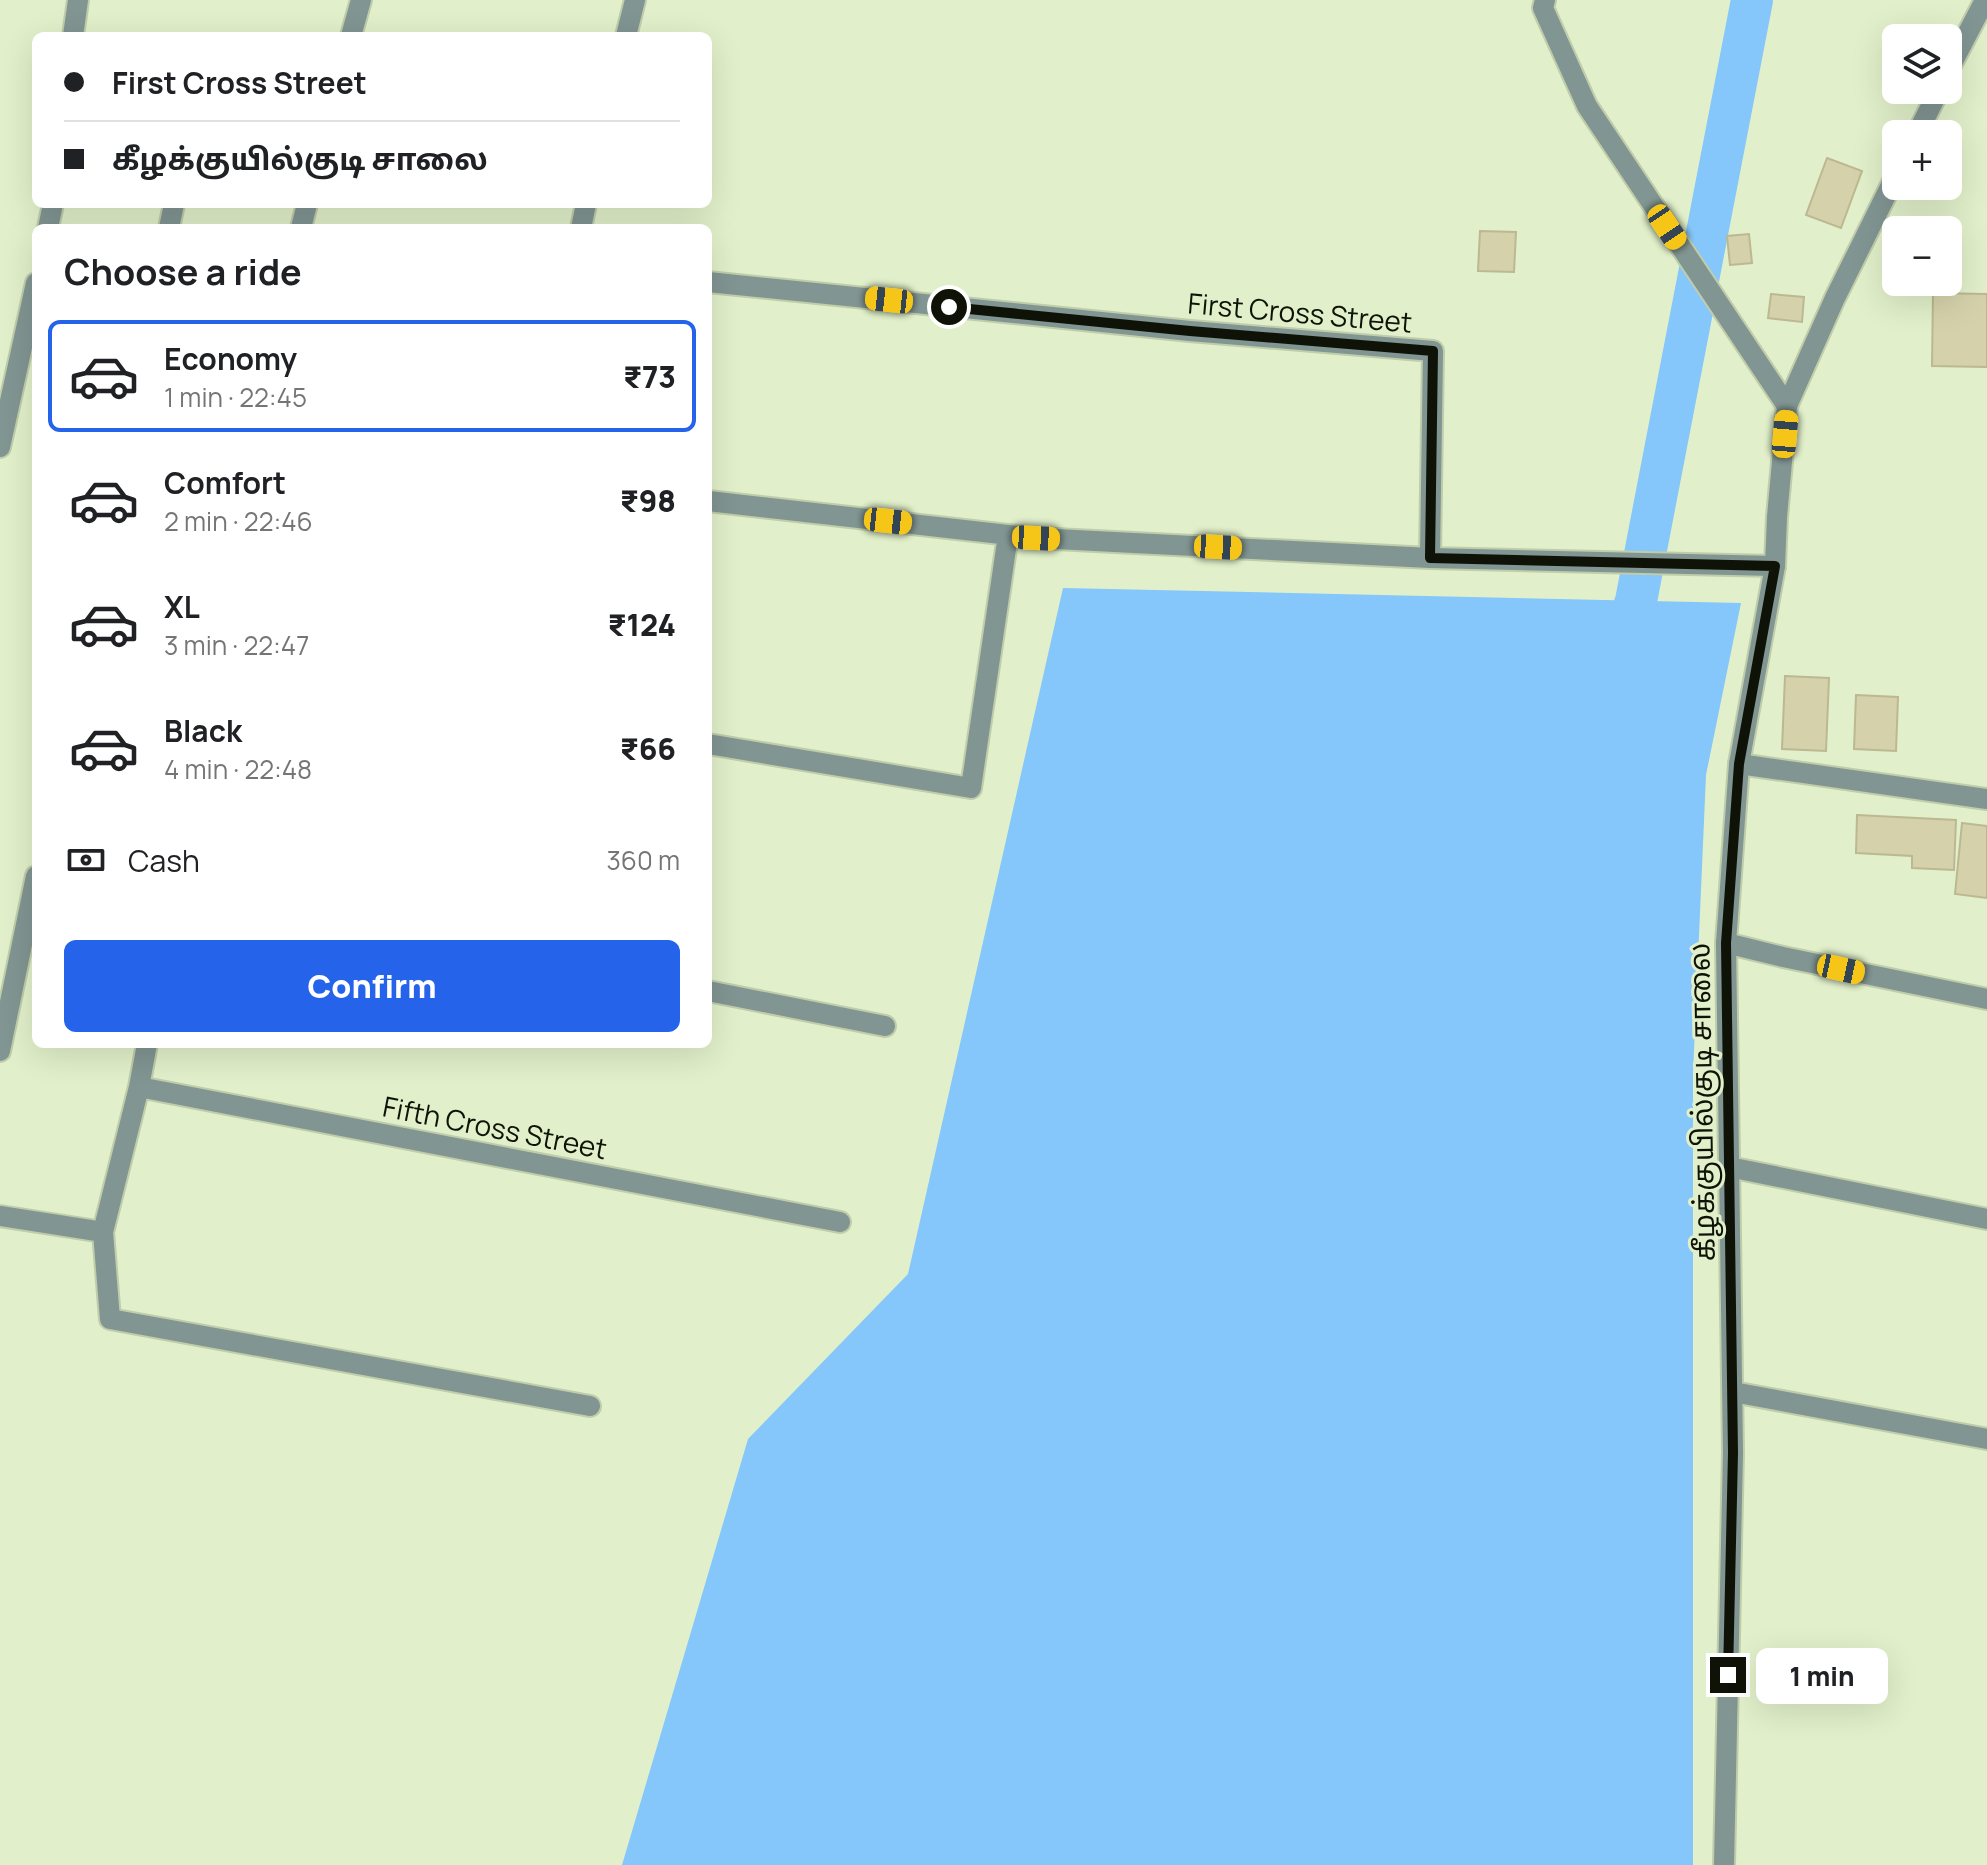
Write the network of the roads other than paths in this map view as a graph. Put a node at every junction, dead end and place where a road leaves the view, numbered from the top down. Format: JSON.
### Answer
{"nodes":[{"id":1,"x":78,"y":0,"type":"edge"},
{"id":2,"x":361,"y":0,"type":"edge"},
{"id":3,"x":635,"y":0,"type":"edge"},
{"id":4,"x":1545,"y":0,"type":"edge"},
{"id":5,"x":1984,"y":4,"type":"edge"},
{"id":6,"x":74,"y":32,"type":"edge"},
{"id":7,"x":352,"y":32,"type":"edge"},
{"id":8,"x":627,"y":32,"type":"edge"},
{"id":9,"x":1962,"y":45,"type":"edge"},
{"id":10,"x":1884,"y":200,"type":"edge"},
{"id":11,"x":712,"y":282,"type":"edge"},
{"id":12,"x":32,"y":301,"type":"edge"},
{"id":13,"x":1787,"y":406,"type":"junction"},
{"id":14,"x":0,"y":447,"type":"edge"},
{"id":15,"x":712,"y":501,"type":"edge"},
{"id":16,"x":1008,"y":535,"type":"junction"},
{"id":17,"x":1430,"y":558,"type":"junction"},
{"id":18,"x":1775,"y":566,"type":"junction"},
{"id":19,"x":712,"y":745,"type":"edge"},
{"id":20,"x":1739,"y":764,"type":"junction"},
{"id":21,"x":1987,"y":799,"type":"edge"},
{"id":22,"x":32,"y":895,"type":"edge"},
{"id":23,"x":1726,"y":943,"type":"junction"},
{"id":24,"x":712,"y":992,"type":"edge"},
{"id":25,"x":1987,"y":999,"type":"edge"},
{"id":26,"x":885,"y":1026,"type":"dead end"},
{"id":27,"x":146,"y":1048,"type":"edge"},
{"id":28,"x":0,"y":1051,"type":"edge"},
{"id":29,"x":139,"y":1087,"type":"junction"},
{"id":30,"x":1729,"y":1167,"type":"junction"},
{"id":31,"x":0,"y":1216,"type":"edge"},
{"id":32,"x":1987,"y":1219,"type":"edge"},
{"id":33,"x":840,"y":1222,"type":"dead end"},
{"id":34,"x":103,"y":1232,"type":"junction"},
{"id":35,"x":1733,"y":1392,"type":"junction"},
{"id":36,"x":590,"y":1406,"type":"dead end"},
{"id":37,"x":1987,"y":1439,"type":"edge"},
{"id":38,"x":1724,"y":1865,"type":"edge"}],
"edges":[{"from":1,"to":6,"type":"street"},
{"from":2,"to":7,"type":"street"},
{"from":3,"to":8,"type":"street"},
{"from":4,"to":13,"type":"street"},
{"from":5,"to":9,"type":"street"},
{"from":10,"to":13,"type":"street","name":"கீழக்குயில்குடி சாலை"},
{"from":11,"to":17,"type":"street","name":"First Cross Street"},
{"from":12,"to":14,"type":"street"},
{"from":13,"to":18,"type":"street","name":"கீழக்குயில்குடி சாலை"},
{"from":15,"to":16,"type":"street"},
{"from":16,"to":17,"type":"street"},
{"from":16,"to":19,"type":"street"},
{"from":17,"to":18,"type":"street"},
{"from":18,"to":20,"type":"street","name":"கீழக்குயில்குடி சாலை"},
{"from":20,"to":21,"type":"street"},
{"from":20,"to":23,"type":"street","name":"கீழக்குயில்குடி சாலை"},
{"from":22,"to":28,"type":"street"},
{"from":23,"to":25,"type":"street"},
{"from":23,"to":30,"type":"street","name":"கீழக்குயில்குடி சாலை"},
{"from":24,"to":26,"type":"street"},
{"from":27,"to":29,"type":"street"},
{"from":29,"to":33,"type":"street","name":"Fifth Cross Street"},
{"from":29,"to":34,"type":"street"},
{"from":30,"to":32,"type":"street"},
{"from":30,"to":35,"type":"street","name":"கீழக்குயில்குடி சாலை"},
{"from":31,"to":34,"type":"street"},
{"from":34,"to":36,"type":"street"},
{"from":35,"to":37,"type":"street"},
{"from":35,"to":38,"type":"street","name":"கீழக்குயில்குடி சாலை"}]}
